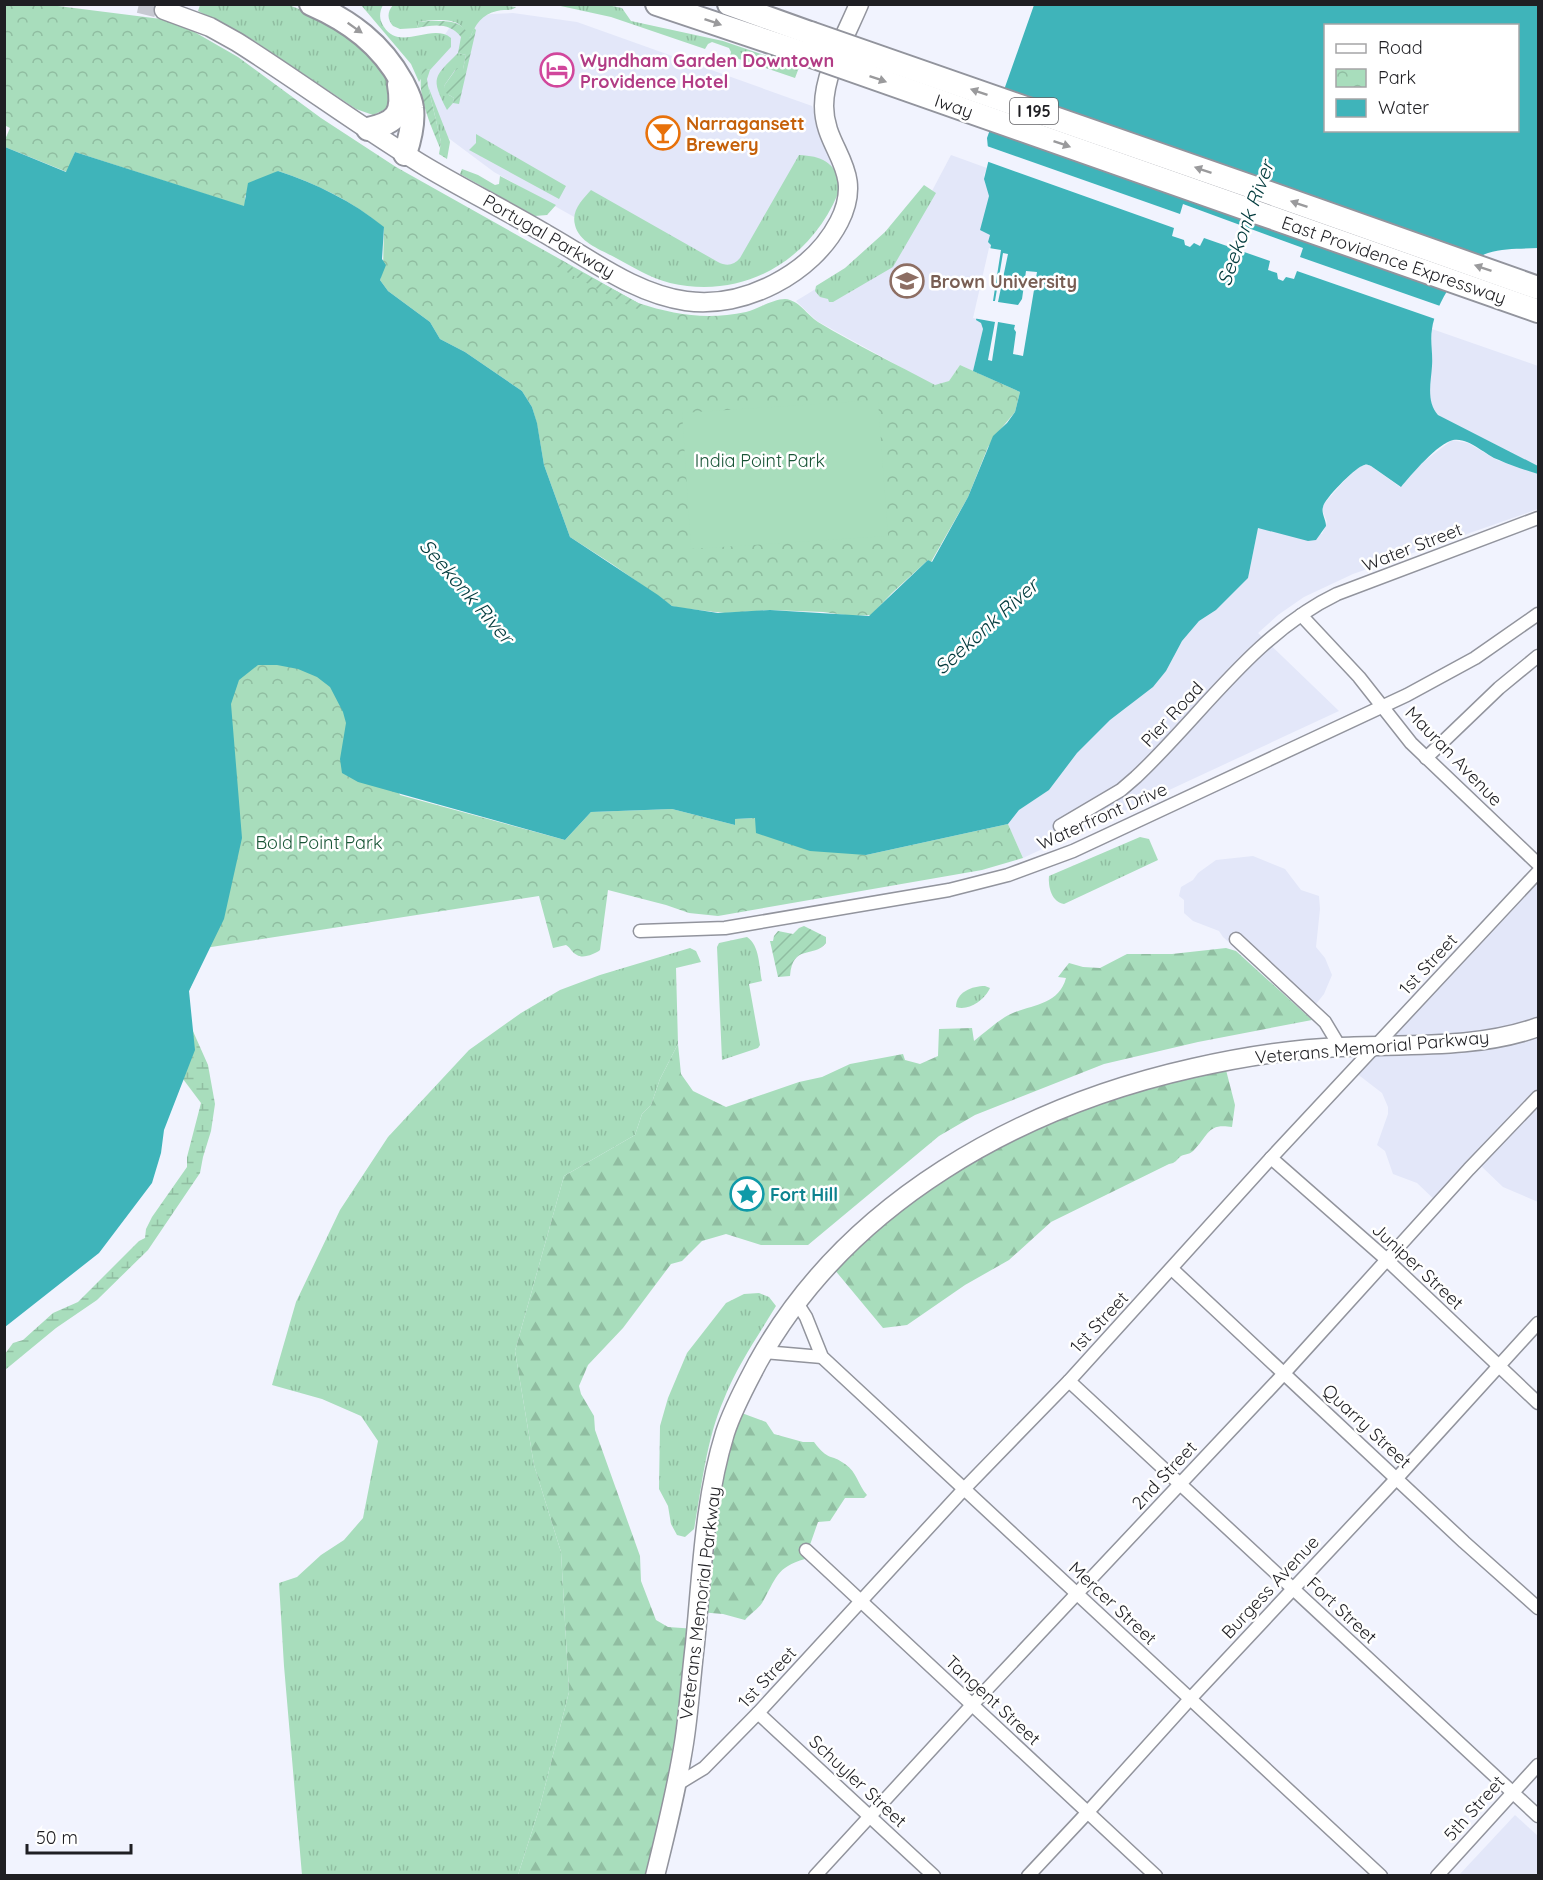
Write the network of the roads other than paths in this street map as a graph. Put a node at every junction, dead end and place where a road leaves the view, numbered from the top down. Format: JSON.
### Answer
{"nodes":[{"id":1,"x":311,"y":4,"type":"edge"},
{"id":2,"x":657,"y":4,"type":"edge"},
{"id":3,"x":729,"y":4,"type":"edge"},
{"id":4,"x":859,"y":4,"type":"edge"},
{"id":5,"x":164,"y":10,"type":"tunnel mouth"},
{"id":6,"x":806,"y":43,"type":"junction"},
{"id":7,"x":398,"y":75,"type":"junction"},
{"id":8,"x":368,"y":129,"type":"junction"},
{"id":9,"x":405,"y":154,"type":"junction"},
{"id":10,"x":1254,"y":200,"type":"junction"},
{"id":11,"x":1539,"y":288,"type":"edge"},
{"id":12,"x":1539,"y":311,"type":"edge"},
{"id":13,"x":1539,"y":518,"type":"edge"},
{"id":14,"x":1539,"y":614,"type":"edge"},
{"id":15,"x":1301,"y":615,"type":"junction"},
{"id":16,"x":1539,"y":656,"type":"edge"},
{"id":17,"x":1382,"y":706,"type":"junction"},
{"id":18,"x":1426,"y":758,"type":"junction"},
{"id":19,"x":1060,"y":826,"type":"dead end"},
{"id":20,"x":1539,"y":864,"type":"edge"},
{"id":21,"x":1539,"y":872,"type":"edge"},
{"id":22,"x":640,"y":932,"type":"dead end"},
{"id":23,"x":1236,"y":939,"type":"dead end"},
{"id":24,"x":1539,"y":1027,"type":"edge"},
{"id":25,"x":1340,"y":1047,"type":"junction"},
{"id":26,"x":1376,"y":1047,"type":"junction"},
{"id":27,"x":1539,"y":1097,"type":"edge"},
{"id":28,"x":1271,"y":1158,"type":"junction"},
{"id":29,"x":1386,"y":1259,"type":"junction"},
{"id":30,"x":1172,"y":1269,"type":"junction"},
{"id":31,"x":797,"y":1303,"type":"junction"},
{"id":32,"x":1539,"y":1323,"type":"edge"},
{"id":33,"x":764,"y":1352,"type":"junction"},
{"id":34,"x":822,"y":1357,"type":"junction"},
{"id":35,"x":1499,"y":1365,"type":"junction"},
{"id":36,"x":1283,"y":1374,"type":"junction"},
{"id":37,"x":1068,"y":1382,"type":"junction"},
{"id":38,"x":1539,"y":1403,"type":"edge"},
{"id":39,"x":1397,"y":1478,"type":"junction"},
{"id":40,"x":1180,"y":1484,"type":"junction"},
{"id":41,"x":964,"y":1489,"type":"junction"},
{"id":42,"x":806,"y":1550,"type":"dead end"},
{"id":43,"x":1292,"y":1589,"type":"junction"},
{"id":44,"x":1077,"y":1594,"type":"junction"},
{"id":45,"x":860,"y":1602,"type":"junction"},
{"id":46,"x":1539,"y":1608,"type":"edge"},
{"id":47,"x":1190,"y":1699,"type":"junction"},
{"id":48,"x":972,"y":1705,"type":"junction"},
{"id":49,"x":758,"y":1713,"type":"junction"},
{"id":50,"x":1539,"y":1765,"type":"edge"},
{"id":51,"x":676,"y":1785,"type":"junction"},
{"id":52,"x":1512,"y":1792,"type":"junction"},
{"id":53,"x":1087,"y":1813,"type":"junction"},
{"id":54,"x":1539,"y":1816,"type":"edge"},
{"id":55,"x":870,"y":1817,"type":"junction"},
{"id":56,"x":655,"y":1875,"type":"edge"},
{"id":57,"x":815,"y":1875,"type":"edge"},
{"id":58,"x":934,"y":1875,"type":"edge"},
{"id":59,"x":1028,"y":1875,"type":"edge"},
{"id":60,"x":1156,"y":1875,"type":"edge"},
{"id":61,"x":1381,"y":1875,"type":"edge"},
{"id":62,"x":1437,"y":1875,"type":"edge"}],
"edges":[{"from":1,"to":7,"type":"highway","one_way":true},
{"from":2,"to":6,"type":"highway","name":"Iway","number":"I 195","one_way":true},
{"from":3,"to":6,"type":"highway","name":"Iway","number":"I 195"},
{"from":4,"to":9,"type":"main road","name":"Portugal Parkway"},
{"from":5,"to":8,"type":"main road","name":"Portugal Parkway"},
{"from":6,"to":10,"type":"highway","name":"Iway","number":"I 195","bridge":true},
{"from":7,"to":8,"type":"highway"},
{"from":7,"to":9,"type":"highway"},
{"from":8,"to":9,"type":"main road","name":"Portugal Parkway"},
{"from":11,"to":10,"type":"highway","name":"East Providence Expressway","number":"I 195","one_way":true},
{"from":10,"to":12,"type":"highway","name":"East Providence Expressway","number":"I 195"},
{"from":13,"to":15,"type":"street","name":"Water Street"},
{"from":14,"to":17,"type":"street","name":"Waterfront Drive"},
{"from":15,"to":17,"type":"street","name":"Mauran Avenue"},
{"from":15,"to":19,"type":"street","name":"Pier Road"},
{"from":16,"to":18,"type":"street"},
{"from":17,"to":18,"type":"street","name":"Mauran Avenue"},
{"from":17,"to":22,"type":"street","name":"Waterfront Drive"},
{"from":18,"to":20,"type":"street","name":"Mauran Avenue"},
{"from":21,"to":26,"type":"street","name":"1st Street"},
{"from":23,"to":25,"type":"street"},
{"from":24,"to":26,"type":"main road","name":"Veterans Memorial Parkway"},
{"from":25,"to":26,"type":"main road","name":"Veterans Memorial Parkway"},
{"from":25,"to":31,"type":"main road","name":"Veterans Memorial Parkway"},
{"from":26,"to":28,"type":"street","name":"1st Street"},
{"from":27,"to":29,"type":"street","name":"2nd Street"},
{"from":28,"to":29,"type":"street","name":"Juniper Street"},
{"from":28,"to":30,"type":"street","name":"1st Street"},
{"from":29,"to":35,"type":"street","name":"Juniper Street"},
{"from":29,"to":36,"type":"street","name":"2nd Street"},
{"from":30,"to":36,"type":"street","name":"Quarry Street"},
{"from":30,"to":37,"type":"street","name":"1st Street"},
{"from":31,"to":33,"type":"main road","name":"Veterans Memorial Parkway"},
{"from":31,"to":34,"type":"street","name":"Mercer Street"},
{"from":32,"to":35,"type":"street","name":"Burgess Avenue"},
{"from":33,"to":34,"type":"street"},
{"from":33,"to":51,"type":"main road","name":"Veterans Memorial Parkway"},
{"from":34,"to":41,"type":"street","name":"Mercer Street"},
{"from":35,"to":38,"type":"street","name":"Juniper Street"},
{"from":35,"to":39,"type":"street","name":"Burgess Avenue"},
{"from":36,"to":39,"type":"street","name":"Quarry Street"},
{"from":36,"to":40,"type":"street","name":"2nd Street"},
{"from":37,"to":40,"type":"street","name":"Fort Street"},
{"from":37,"to":41,"type":"street","name":"1st Street"},
{"from":39,"to":43,"type":"street","name":"Burgess Avenue"},
{"from":39,"to":46,"type":"street","name":"Quarry Street"},
{"from":40,"to":43,"type":"street","name":"Fort Street"},
{"from":40,"to":44,"type":"street","name":"2nd Street"},
{"from":41,"to":44,"type":"street","name":"Mercer Street"},
{"from":41,"to":45,"type":"street","name":"1st Street"},
{"from":42,"to":45,"type":"street","name":"Tangent Street"},
{"from":43,"to":47,"type":"street","name":"Burgess Avenue"},
{"from":43,"to":52,"type":"street","name":"Fort Street"},
{"from":44,"to":47,"type":"street","name":"Mercer Street"},
{"from":44,"to":48,"type":"street","name":"2nd Street"},
{"from":45,"to":48,"type":"street","name":"Tangent Street"},
{"from":45,"to":49,"type":"street","name":"1st Street"},
{"from":47,"to":53,"type":"street","name":"Burgess Avenue"},
{"from":47,"to":61,"type":"street","name":"Mercer Street"},
{"from":48,"to":53,"type":"street","name":"Tangent Street"},
{"from":48,"to":55,"type":"street","name":"2nd Street"},
{"from":49,"to":51,"type":"street","name":"1st Street"},
{"from":49,"to":55,"type":"street","name":"Schuyler Street"},
{"from":50,"to":52,"type":"street","name":"5th Street"},
{"from":51,"to":56,"type":"main road","name":"Veterans Memorial Parkway"},
{"from":52,"to":54,"type":"street","name":"Fort Street"},
{"from":52,"to":62,"type":"street","name":"5th Street"},
{"from":53,"to":59,"type":"street","name":"Burgess Avenue"},
{"from":53,"to":60,"type":"street","name":"Tangent Street"},
{"from":55,"to":57,"type":"street","name":"2nd Street"},
{"from":55,"to":58,"type":"street","name":"Schuyler Street"}]}
